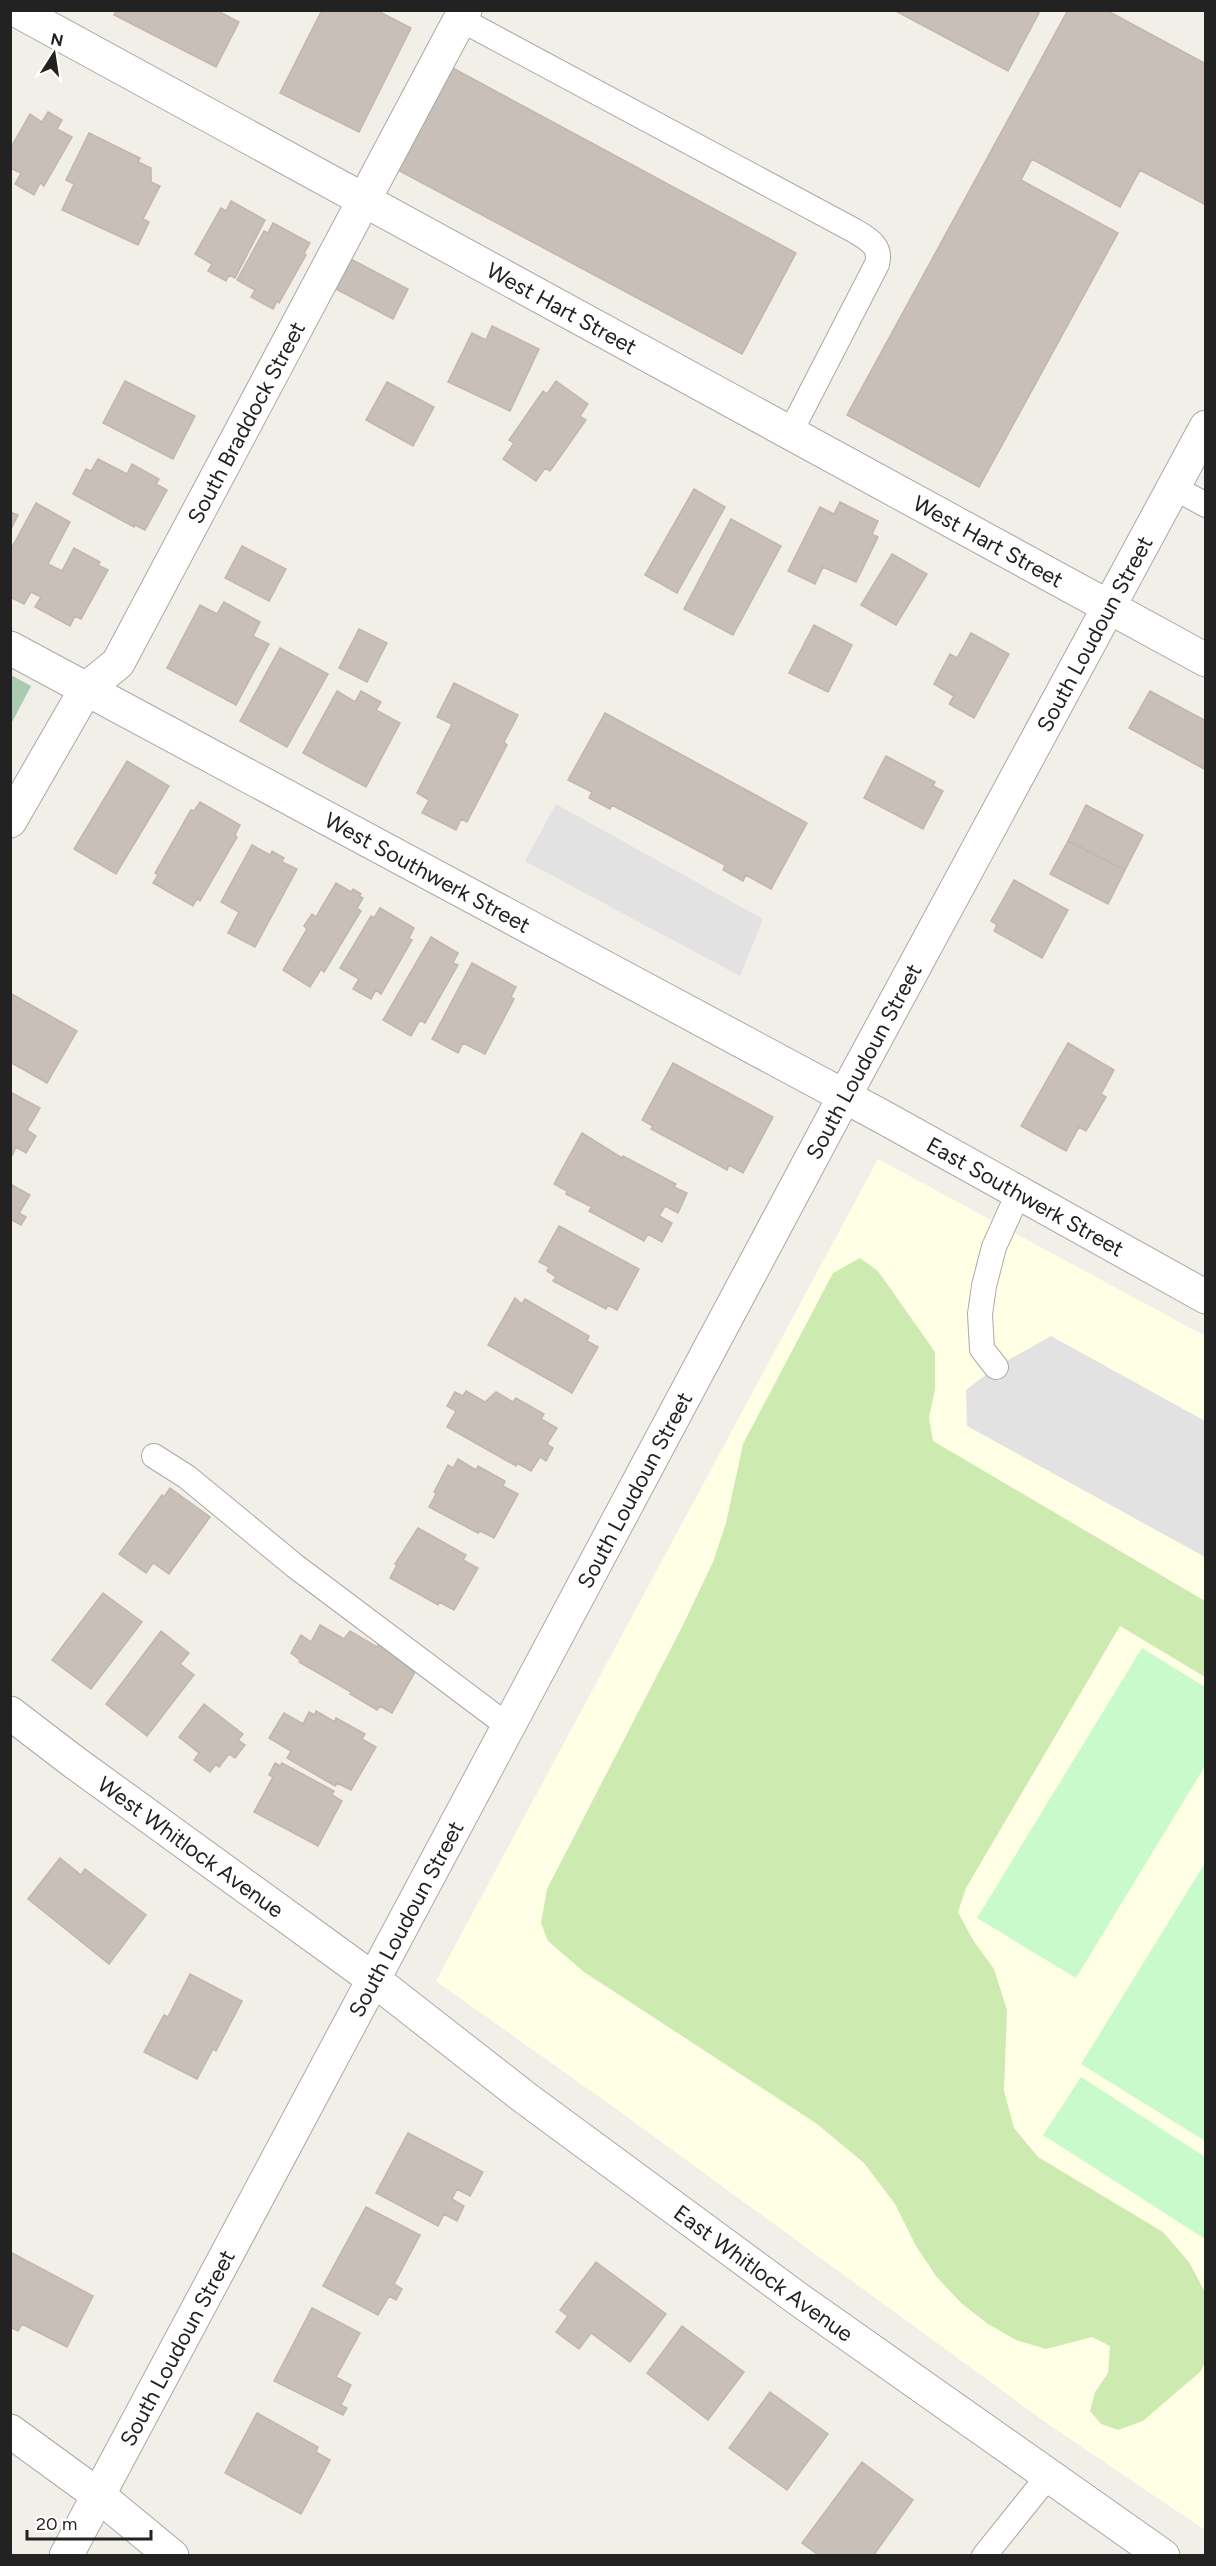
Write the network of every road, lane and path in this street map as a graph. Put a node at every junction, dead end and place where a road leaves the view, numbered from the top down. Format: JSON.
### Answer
{"nodes":[{"id":1,"x":16,"y":10,"type":"edge"},
{"id":2,"x":463,"y":15,"type":"edge"},
{"id":3,"x":363,"y":199,"type":"junction"},
{"id":4,"x":1206,"y":427,"type":"edge"},
{"id":5,"x":790,"y":433,"type":"junction"},
{"id":6,"x":1173,"y":487,"type":"junction"},
{"id":7,"x":1206,"y":505,"type":"edge"},
{"id":8,"x":1109,"y":606,"type":"junction"},
{"id":9,"x":10,"y":648,"type":"edge"},
{"id":10,"x":1206,"y":660,"type":"edge"},
{"id":11,"x":86,"y":688,"type":"junction"},
{"id":12,"x":10,"y":821,"type":"edge"},
{"id":13,"x":844,"y":1097,"type":"junction"},
{"id":14,"x":1018,"y":1194,"type":"junction"},
{"id":15,"x":1206,"y":1297,"type":"edge"},
{"id":16,"x":996,"y":1367,"type":"dead end"},
{"id":17,"x":154,"y":1456,"type":"dead end"},
{"id":18,"x":10,"y":1713,"type":"edge"},
{"id":19,"x":508,"y":1726,"type":"junction"},
{"id":20,"x":373,"y":1979,"type":"junction"},
{"id":21,"x":10,"y":2431,"type":"edge"},
{"id":22,"x":1049,"y":2475,"type":"junction"},
{"id":23,"x":98,"y":2495,"type":"junction"},
{"id":24,"x":66,"y":2556,"type":"edge"},
{"id":25,"x":172,"y":2556,"type":"edge"},
{"id":26,"x":984,"y":2556,"type":"edge"},
{"id":27,"x":1164,"y":2556,"type":"edge"}],
"edges":[{"from":1,"to":3,"type":"street","name":"West Hart Street"},
{"from":2,"to":3,"type":"street","name":"South Braddock Street"},
{"from":2,"to":5,"type":"lane"},
{"from":3,"to":5,"type":"street","name":"West Hart Street"},
{"from":3,"to":11,"type":"street","name":"South Braddock Street"},
{"from":4,"to":6,"type":"street","name":"South Loudoun Street"},
{"from":5,"to":8,"type":"street","name":"West Hart Street"},
{"from":6,"to":7,"type":"lane"},
{"from":6,"to":8,"type":"street","name":"South Loudoun Street"},
{"from":8,"to":10,"type":"street","name":"West Hart Street"},
{"from":8,"to":13,"type":"street","name":"South Loudoun Street"},
{"from":9,"to":11,"type":"street","name":"West Southwerk Street"},
{"from":11,"to":12,"type":"street","name":"South Braddock Street"},
{"from":11,"to":13,"type":"street","name":"West Southwerk Street"},
{"from":13,"to":14,"type":"street","name":"East Southwerk Street"},
{"from":13,"to":19,"type":"street","name":"South Loudoun Street"},
{"from":14,"to":15,"type":"street","name":"East Southwerk Street"},
{"from":14,"to":16,"type":"lane"},
{"from":17,"to":19,"type":"lane"},
{"from":18,"to":20,"type":"street","name":"West Whitlock Avenue"},
{"from":19,"to":20,"type":"street","name":"South Loudoun Street"},
{"from":20,"to":22,"type":"street","name":"East Whitlock Avenue"},
{"from":20,"to":23,"type":"street","name":"South Loudoun Street"},
{"from":21,"to":23,"type":"street"},
{"from":22,"to":26,"type":"lane"},
{"from":22,"to":27,"type":"street","name":"East Whitlock Avenue"},
{"from":23,"to":24,"type":"street","name":"South Loudoun Street"},
{"from":23,"to":25,"type":"street"}]}
